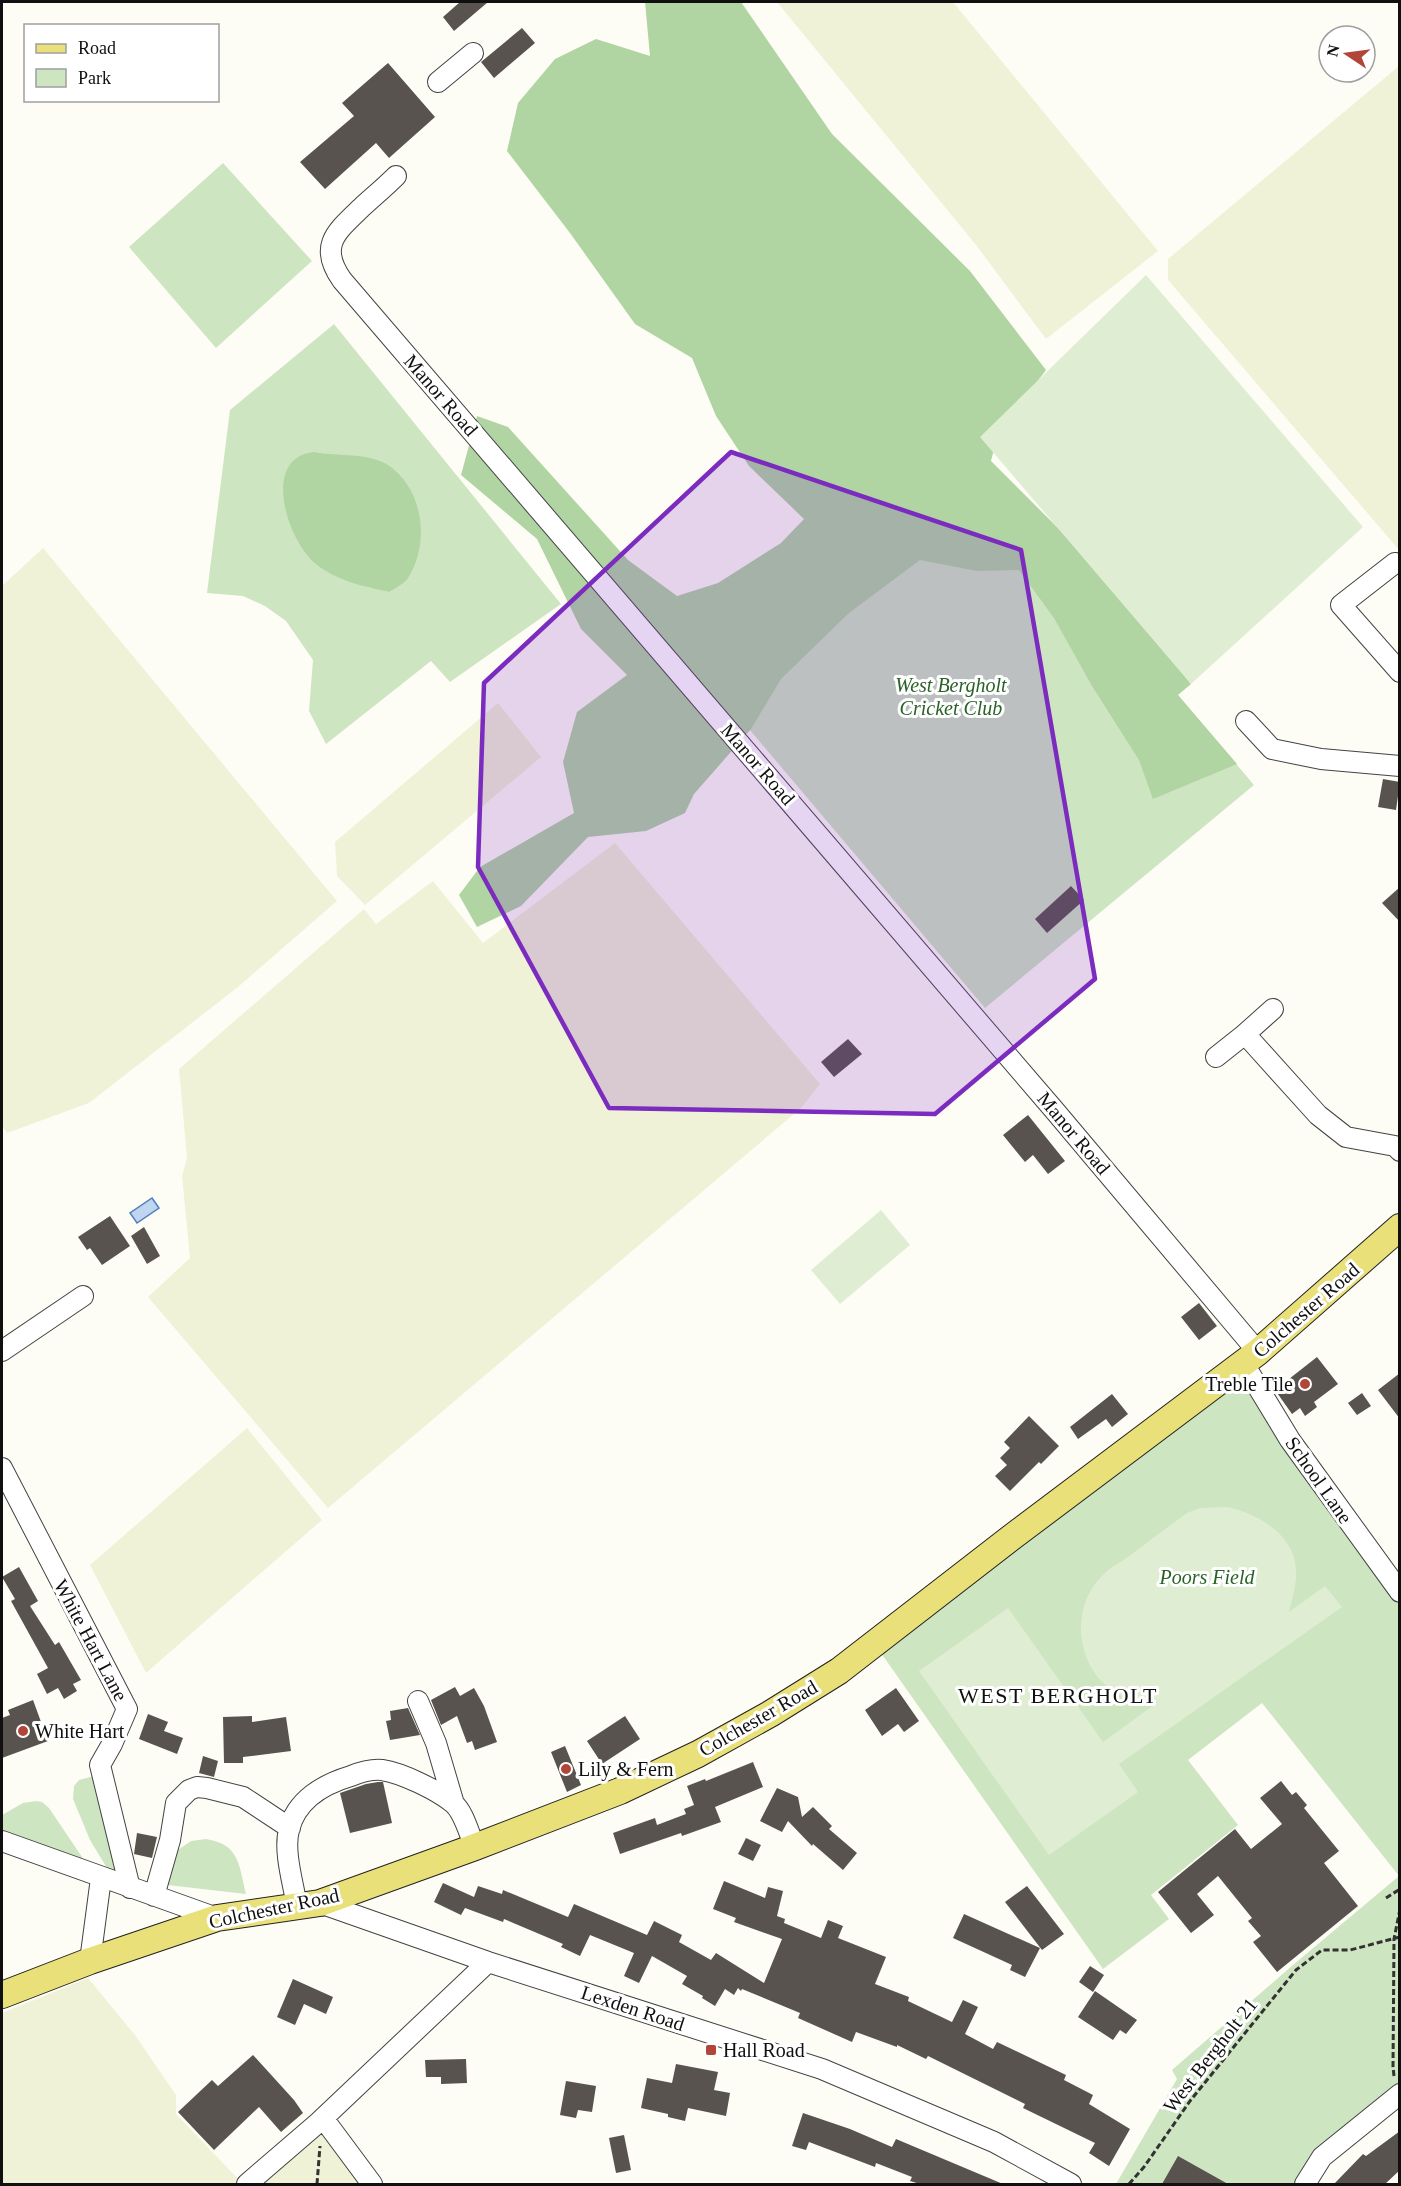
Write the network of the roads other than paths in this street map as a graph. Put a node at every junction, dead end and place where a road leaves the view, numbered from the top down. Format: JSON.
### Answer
{"nodes":[{"id":1,"x":473,"y":53,"type":"dead end"},
{"id":2,"x":438,"y":82,"type":"dead end"},
{"id":3,"x":396,"y":176,"type":"dead end"},
{"id":4,"x":1395,"y":563,"type":"dead end"},
{"id":5,"x":1400,"y":672,"type":"edge"},
{"id":6,"x":1246,"y":721,"type":"dead end"},
{"id":7,"x":1400,"y":766,"type":"edge"},
{"id":8,"x":1273,"y":1009,"type":"dead end"},
{"id":9,"x":1245,"y":1034,"type":"junction"},
{"id":10,"x":1216,"y":1057,"type":"dead end"},
{"id":11,"x":1400,"y":1151,"type":"edge"},
{"id":12,"x":1400,"y":1227,"type":"edge"},
{"id":13,"x":83,"y":1296,"type":"dead end"},
{"id":14,"x":2,"y":1351,"type":"edge"},
{"id":15,"x":1251,"y":1358,"type":"junction"},
{"id":16,"x":2,"y":1468,"type":"edge"},
{"id":17,"x":1400,"y":1592,"type":"edge"},
{"id":18,"x":418,"y":1701,"type":"dead end"},
{"id":19,"x":454,"y":1804,"type":"junction"},
{"id":20,"x":290,"y":1828,"type":"junction"},
{"id":21,"x":2,"y":1841,"type":"edge"},
{"id":22,"x":475,"y":1847,"type":"junction"},
{"id":23,"x":101,"y":1878,"type":"junction"},
{"id":24,"x":130,"y":1888,"type":"junction"},
{"id":25,"x":154,"y":1896,"type":"junction"},
{"id":26,"x":309,"y":1905,"type":"junction"},
{"id":27,"x":217,"y":1918,"type":"junction"},
{"id":28,"x":90,"y":1961,"type":"junction"},
{"id":29,"x":488,"y":1962,"type":"junction"},
{"id":30,"x":2,"y":1995,"type":"edge"},
{"id":31,"x":1399,"y":2094,"type":"edge"},
{"id":32,"x":323,"y":2118,"type":"junction"},
{"id":33,"x":247,"y":2184,"type":"edge"},
{"id":34,"x":372,"y":2184,"type":"edge"},
{"id":35,"x":1071,"y":2184,"type":"edge"},
{"id":36,"x":1305,"y":2184,"type":"edge"}],
"edges":[{"from":1,"to":2,"type":"street"},
{"from":3,"to":15,"type":"street","name":"Manor Road"},
{"from":4,"to":5,"type":"street"},
{"from":6,"to":7,"type":"street"},
{"from":8,"to":9,"type":"street"},
{"from":9,"to":10,"type":"street"},
{"from":9,"to":11,"type":"street"},
{"from":12,"to":15,"type":"main road","name":"Colchester Road"},
{"from":13,"to":14,"type":"street"},
{"from":15,"to":17,"type":"street","name":"School Lane"},
{"from":15,"to":22,"type":"main road","name":"Colchester Road"},
{"from":16,"to":24,"type":"street","name":"White Hart Lane"},
{"from":18,"to":19,"type":"street"},
{"from":19,"to":20,"type":"street"},
{"from":19,"to":22,"type":"street"},
{"from":20,"to":25,"type":"street"},
{"from":20,"to":26,"type":"street"},
{"from":21,"to":23,"type":"street"},
{"from":22,"to":26,"type":"main road","name":"Colchester Road"},
{"from":23,"to":24,"type":"street"},
{"from":23,"to":28,"type":"street"},
{"from":24,"to":25,"type":"street"},
{"from":25,"to":27,"type":"street"},
{"from":26,"to":27,"type":"main road","name":"Colchester Road"},
{"from":26,"to":29,"type":"street","name":"Lexden Road"},
{"from":27,"to":28,"type":"main road","name":"Colchester Road"},
{"from":28,"to":30,"type":"main road","name":"Colchester Road"},
{"from":29,"to":32,"type":"street"},
{"from":29,"to":35,"type":"street","name":"Lexden Road"},
{"from":31,"to":36,"type":"street"},
{"from":32,"to":33,"type":"street"},
{"from":32,"to":34,"type":"street"}]}
